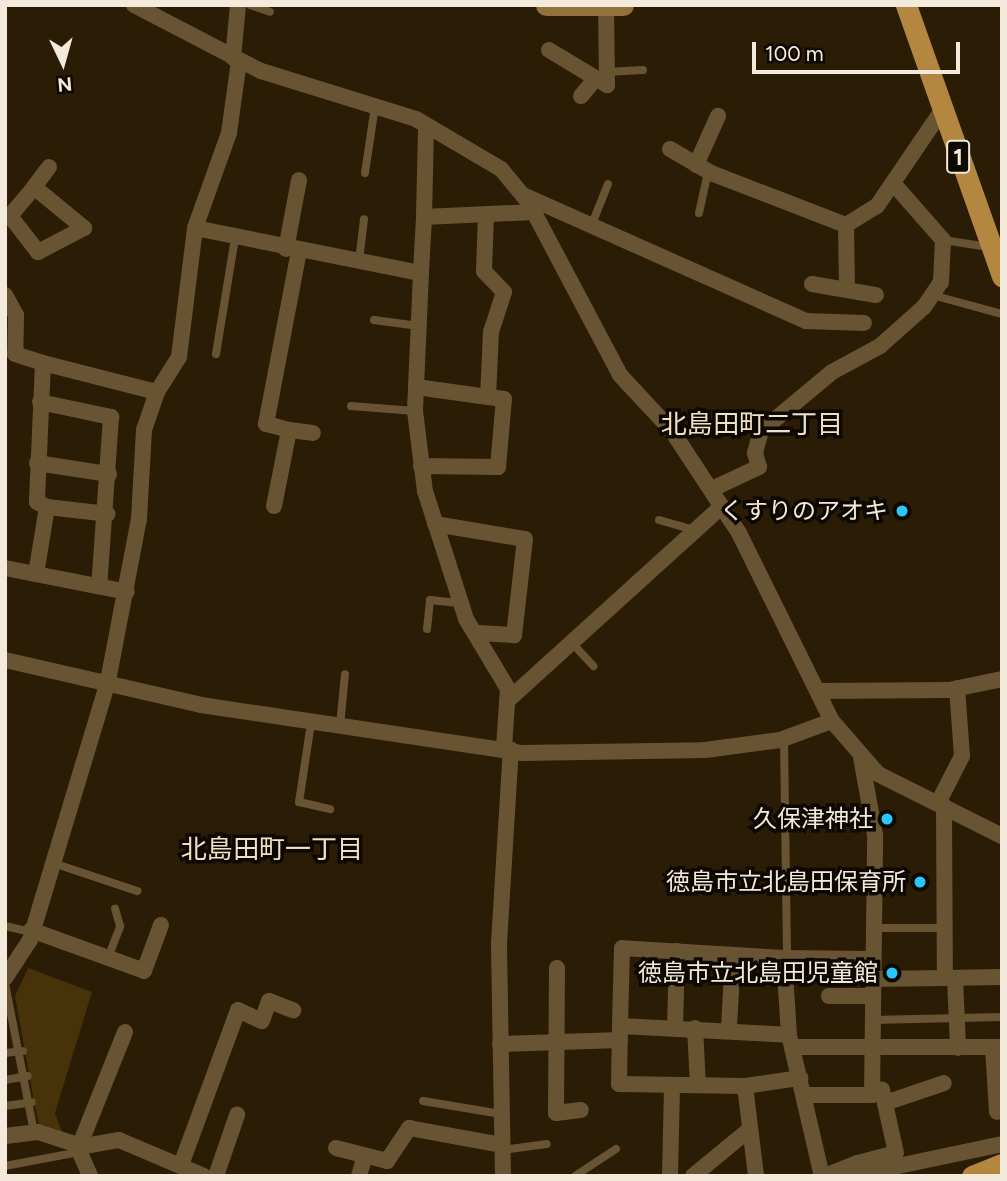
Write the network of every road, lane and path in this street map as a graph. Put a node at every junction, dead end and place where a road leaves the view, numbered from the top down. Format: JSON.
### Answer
{"nodes":[{"id":1,"x":134,"y":5,"type":"edge"},
{"id":2,"x":238,"y":5,"type":"edge"},
{"id":3,"x":250,"y":5,"type":"edge"},
{"id":4,"x":546,"y":5,"type":"edge"},
{"id":5,"x":901,"y":5,"type":"edge"},
{"id":6,"x":906,"y":5,"type":"edge"},
{"id":7,"x":614,"y":6,"type":"edge"},
{"id":8,"x":270,"y":12,"type":"dead end"},
{"id":9,"x":916,"y":38,"type":"junction"},
{"id":10,"x":550,"y":50,"type":"dead end"},
{"id":11,"x":236,"y":60,"type":"junction"},
{"id":12,"x":643,"y":70,"type":"dead end"},
{"id":13,"x":601,"y":75,"type":"junction"},
{"id":14,"x":581,"y":96,"type":"dead end"},
{"id":15,"x":375,"y":106,"type":"junction"},
{"id":16,"x":941,"y":112,"type":"junction"},
{"id":17,"x":718,"y":116,"type":"dead end"},
{"id":18,"x":426,"y":126,"type":"junction"},
{"id":19,"x":670,"y":149,"type":"dead end"},
{"id":20,"x":49,"y":167,"type":"dead end"},
{"id":21,"x":702,"y":168,"type":"junction"},
{"id":22,"x":365,"y":173,"type":"dead end"},
{"id":23,"x":299,"y":180,"type":"dead end"},
{"id":24,"x":893,"y":183,"type":"junction"},
{"id":25,"x":608,"y":184,"type":"dead end"},
{"id":26,"x":34,"y":187,"type":"junction"},
{"id":27,"x":523,"y":195,"type":"junction"},
{"id":28,"x":534,"y":212,"type":"junction"},
{"id":29,"x":699,"y":213,"type":"dead end"},
{"id":30,"x":486,"y":214,"type":"junction"},
{"id":31,"x":424,"y":217,"type":"junction"},
{"id":32,"x":8,"y":218,"type":"edge"},
{"id":33,"x":365,"y":219,"type":"dead end"},
{"id":34,"x":592,"y":224,"type":"junction"},
{"id":35,"x":846,"y":225,"type":"junction"},
{"id":36,"x":195,"y":228,"type":"junction"},
{"id":37,"x":235,"y":238,"type":"junction"},
{"id":38,"x":943,"y":240,"type":"junction"},
{"id":39,"x":292,"y":250,"type":"junction"},
{"id":40,"x":996,"y":253,"type":"edge"},
{"id":41,"x":359,"y":262,"type":"junction"},
{"id":42,"x":421,"y":273,"type":"junction"},
{"id":43,"x":1002,"y":276,"type":"edge"},
{"id":44,"x":812,"y":284,"type":"dead end"},
{"id":45,"x":847,"y":290,"type":"junction"},
{"id":46,"x":5,"y":295,"type":"edge"},
{"id":47,"x":876,"y":295,"type":"dead end"},
{"id":48,"x":932,"y":295,"type":"junction"},
{"id":49,"x":1002,"y":314,"type":"edge"},
{"id":50,"x":11,"y":315,"type":"edge"},
{"id":51,"x":374,"y":320,"type":"dead end"},
{"id":52,"x":864,"y":323,"type":"dead end"},
{"id":53,"x":419,"y":327,"type":"junction"},
{"id":54,"x":216,"y":354,"type":"dead end"},
{"id":55,"x":43,"y":363,"type":"junction"},
{"id":56,"x":416,"y":387,"type":"junction"},
{"id":57,"x":157,"y":393,"type":"junction"},
{"id":58,"x":488,"y":397,"type":"junction"},
{"id":59,"x":40,"y":402,"type":"junction"},
{"id":60,"x":351,"y":406,"type":"dead end"},
{"id":61,"x":415,"y":411,"type":"junction"},
{"id":62,"x":289,"y":430,"type":"junction"},
{"id":63,"x":313,"y":433,"type":"dead end"},
{"id":64,"x":37,"y":463,"type":"junction"},
{"id":65,"x":421,"y":466,"type":"junction"},
{"id":66,"x":108,"y":474,"type":"junction"},
{"id":67,"x":712,"y":489,"type":"junction"},
{"id":68,"x":274,"y":506,"type":"dead end"},
{"id":69,"x":722,"y":506,"type":"junction"},
{"id":70,"x":47,"y":507,"type":"junction"},
{"id":71,"x":108,"y":514,"type":"junction"},
{"id":72,"x":659,"y":520,"type":"dead end"},
{"id":73,"x":435,"y":524,"type":"junction"},
{"id":74,"x":695,"y":530,"type":"junction"},
{"id":75,"x":5,"y":568,"type":"edge"},
{"id":76,"x":36,"y":574,"type":"junction"},
{"id":77,"x":99,"y":587,"type":"junction"},
{"id":78,"x":127,"y":592,"type":"junction"},
{"id":79,"x":461,"y":603,"type":"junction"},
{"id":80,"x":427,"y":629,"type":"dead end"},
{"id":81,"x":477,"y":634,"type":"junction"},
{"id":82,"x":571,"y":642,"type":"junction"},
{"id":83,"x":5,"y":660,"type":"edge"},
{"id":84,"x":593,"y":666,"type":"dead end"},
{"id":85,"x":345,"y":674,"type":"dead end"},
{"id":86,"x":1002,"y":679,"type":"edge"},
{"id":87,"x":108,"y":681,"type":"junction"},
{"id":88,"x":957,"y":688,"type":"junction"},
{"id":89,"x":818,"y":691,"type":"junction"},
{"id":90,"x":507,"y":701,"type":"junction"},
{"id":91,"x":832,"y":721,"type":"junction"},
{"id":92,"x":311,"y":723,"type":"junction"},
{"id":93,"x":340,"y":726,"type":"junction"},
{"id":94,"x":784,"y":739,"type":"junction"},
{"id":95,"x":508,"y":748,"type":"junction"},
{"id":96,"x":861,"y":757,"type":"junction"},
{"id":97,"x":941,"y":805,"type":"junction"},
{"id":98,"x":330,"y":809,"type":"dead end"},
{"id":99,"x":1002,"y":836,"type":"edge"},
{"id":100,"x":52,"y":862,"type":"junction"},
{"id":101,"x":137,"y":891,"type":"dead end"},
{"id":102,"x":115,"y":908,"type":"dead end"},
{"id":103,"x":161,"y":925,"type":"dead end"},
{"id":104,"x":5,"y":926,"type":"edge"},
{"id":105,"x":872,"y":928,"type":"junction"},
{"id":106,"x":944,"y":928,"type":"junction"},
{"id":107,"x":31,"y":931,"type":"junction"},
{"id":108,"x":677,"y":951,"type":"junction"},
{"id":109,"x":733,"y":955,"type":"junction"},
{"id":110,"x":108,"y":958,"type":"junction"},
{"id":111,"x":786,"y":958,"type":"junction"},
{"id":112,"x":871,"y":959,"type":"junction"},
{"id":113,"x":557,"y":968,"type":"dead end"},
{"id":114,"x":1002,"y":977,"type":"edge"},
{"id":115,"x":950,"y":978,"type":"junction"},
{"id":116,"x":5,"y":979,"type":"edge"},
{"id":117,"x":871,"y":988,"type":"junction"},
{"id":118,"x":829,"y":996,"type":"dead end"},
{"id":119,"x":293,"y":1010,"type":"dead end"},
{"id":120,"x":1002,"y":1017,"type":"edge"},
{"id":121,"x":957,"y":1018,"type":"junction"},
{"id":122,"x":870,"y":1020,"type":"junction"},
{"id":123,"x":730,"y":1027,"type":"junction"},
{"id":124,"x":675,"y":1028,"type":"junction"},
{"id":125,"x":695,"y":1028,"type":"junction"},
{"id":126,"x":125,"y":1032,"type":"dead end"},
{"id":127,"x":620,"y":1033,"type":"junction"},
{"id":128,"x":791,"y":1041,"type":"junction"},
{"id":129,"x":554,"y":1042,"type":"junction"},
{"id":130,"x":500,"y":1044,"type":"junction"},
{"id":131,"x":997,"y":1047,"type":"edge"},
{"id":132,"x":870,"y":1048,"type":"junction"},
{"id":133,"x":958,"y":1048,"type":"junction"},
{"id":134,"x":23,"y":1051,"type":"junction"},
{"id":135,"x":5,"y":1053,"type":"edge"},
{"id":136,"x":28,"y":1076,"type":"junction"},
{"id":137,"x":800,"y":1078,"type":"junction"},
{"id":138,"x":5,"y":1080,"type":"edge"},
{"id":139,"x":944,"y":1083,"type":"dead end"},
{"id":140,"x":672,"y":1085,"type":"junction"},
{"id":141,"x":698,"y":1085,"type":"junction"},
{"id":142,"x":745,"y":1086,"type":"junction"},
{"id":143,"x":872,"y":1088,"type":"junction"},
{"id":144,"x":807,"y":1095,"type":"junction"},
{"id":145,"x":423,"y":1101,"type":"dead end"},
{"id":146,"x":32,"y":1102,"type":"junction"},
{"id":147,"x":885,"y":1103,"type":"junction"},
{"id":148,"x":5,"y":1106,"type":"edge"},
{"id":149,"x":581,"y":1110,"type":"dead end"},
{"id":150,"x":997,"y":1112,"type":"dead end"},
{"id":151,"x":501,"y":1114,"type":"junction"},
{"id":152,"x":237,"y":1115,"type":"dead end"},
{"id":153,"x":750,"y":1129,"type":"junction"},
{"id":154,"x":34,"y":1132,"type":"junction"},
{"id":155,"x":5,"y":1136,"type":"edge"},
{"id":156,"x":547,"y":1144,"type":"dead end"},
{"id":157,"x":1002,"y":1144,"type":"edge"},
{"id":158,"x":502,"y":1147,"type":"junction"},
{"id":159,"x":79,"y":1149,"type":"junction"},
{"id":160,"x":336,"y":1149,"type":"dead end"},
{"id":161,"x":616,"y":1149,"type":"dead end"},
{"id":162,"x":364,"y":1158,"type":"junction"},
{"id":163,"x":858,"y":1163,"type":"junction"},
{"id":164,"x":1002,"y":1164,"type":"edge"},
{"id":165,"x":181,"y":1165,"type":"junction"},
{"id":166,"x":5,"y":1166,"type":"edge"},
{"id":167,"x":90,"y":1176,"type":"edge"},
{"id":168,"x":204,"y":1176,"type":"edge"},
{"id":169,"x":216,"y":1176,"type":"edge"},
{"id":170,"x":359,"y":1176,"type":"edge"},
{"id":171,"x":503,"y":1176,"type":"edge"},
{"id":172,"x":575,"y":1176,"type":"edge"},
{"id":173,"x":669,"y":1176,"type":"edge"},
{"id":174,"x":693,"y":1176,"type":"edge"},
{"id":175,"x":756,"y":1176,"type":"edge"},
{"id":176,"x":824,"y":1176,"type":"edge"},
{"id":177,"x":972,"y":1176,"type":"edge"}],
"edges":[{"from":1,"to":11,"type":"street"},
{"from":2,"to":11,"type":"street"},
{"from":3,"to":8,"type":"lane"},
{"from":4,"to":7,"type":"street"},
{"from":5,"to":9,"type":"main road","number":"1"},
{"from":6,"to":9,"type":"main road","number":"1"},
{"from":7,"to":13,"type":"street"},
{"from":9,"to":16,"type":"main road","number":"1"},
{"from":10,"to":13,"type":"street"},
{"from":11,"to":15,"type":"street"},
{"from":11,"to":36,"type":"street"},
{"from":12,"to":13,"type":"lane"},
{"from":13,"to":14,"type":"street"},
{"from":15,"to":18,"type":"street"},
{"from":15,"to":22,"type":"lane"},
{"from":16,"to":24,"type":"street"},
{"from":16,"to":40,"type":"main road","number":"1"},
{"from":17,"to":21,"type":"street"},
{"from":18,"to":27,"type":"street"},
{"from":18,"to":31,"type":"street"},
{"from":19,"to":21,"type":"street"},
{"from":20,"to":26,"type":"street"},
{"from":21,"to":29,"type":"lane"},
{"from":21,"to":35,"type":"street"},
{"from":23,"to":39,"type":"street"},
{"from":24,"to":35,"type":"street"},
{"from":24,"to":38,"type":"street"},
{"from":25,"to":34,"type":"lane"},
{"from":26,"to":32,"type":"street"},
{"from":26,"to":32,"type":"street"},
{"from":27,"to":28,"type":"street"},
{"from":27,"to":34,"type":"street"},
{"from":28,"to":30,"type":"street"},
{"from":28,"to":67,"type":"street"},
{"from":30,"to":31,"type":"street"},
{"from":30,"to":58,"type":"street"},
{"from":31,"to":42,"type":"street"},
{"from":33,"to":41,"type":"lane"},
{"from":34,"to":52,"type":"street"},
{"from":35,"to":45,"type":"street"},
{"from":36,"to":37,"type":"street"},
{"from":36,"to":57,"type":"street"},
{"from":37,"to":39,"type":"street"},
{"from":37,"to":54,"type":"lane"},
{"from":38,"to":40,"type":"lane"},
{"from":38,"to":48,"type":"street"},
{"from":39,"to":41,"type":"street"},
{"from":39,"to":62,"type":"street"},
{"from":40,"to":43,"type":"main road","number":"1"},
{"from":41,"to":42,"type":"street"},
{"from":42,"to":53,"type":"street"},
{"from":44,"to":45,"type":"street"},
{"from":45,"to":47,"type":"street"},
{"from":46,"to":50,"type":"street"},
{"from":48,"to":49,"type":"lane"},
{"from":48,"to":67,"type":"street"},
{"from":50,"to":55,"type":"street"},
{"from":51,"to":53,"type":"lane"},
{"from":53,"to":56,"type":"street"},
{"from":55,"to":57,"type":"street"},
{"from":55,"to":59,"type":"street"},
{"from":56,"to":58,"type":"street"},
{"from":56,"to":61,"type":"street"},
{"from":57,"to":78,"type":"street"},
{"from":58,"to":65,"type":"street"},
{"from":59,"to":64,"type":"street"},
{"from":59,"to":66,"type":"street"},
{"from":60,"to":61,"type":"lane"},
{"from":61,"to":65,"type":"street"},
{"from":62,"to":63,"type":"street"},
{"from":62,"to":68,"type":"street"},
{"from":64,"to":66,"type":"street"},
{"from":64,"to":70,"type":"street"},
{"from":65,"to":73,"type":"street"},
{"from":66,"to":71,"type":"street"},
{"from":67,"to":69,"type":"street"},
{"from":69,"to":74,"type":"street"},
{"from":69,"to":89,"type":"street"},
{"from":70,"to":71,"type":"street"},
{"from":70,"to":76,"type":"street"},
{"from":71,"to":77,"type":"street"},
{"from":72,"to":74,"type":"lane"},
{"from":73,"to":79,"type":"street"},
{"from":73,"to":81,"type":"street"},
{"from":74,"to":82,"type":"street"},
{"from":75,"to":76,"type":"street"},
{"from":76,"to":77,"type":"street"},
{"from":77,"to":78,"type":"street"},
{"from":78,"to":87,"type":"street"},
{"from":79,"to":80,"type":"lane"},
{"from":79,"to":81,"type":"street"},
{"from":81,"to":90,"type":"street"},
{"from":82,"to":84,"type":"lane"},
{"from":82,"to":90,"type":"street"},
{"from":83,"to":87,"type":"street"},
{"from":85,"to":93,"type":"lane"},
{"from":86,"to":88,"type":"street"},
{"from":87,"to":92,"type":"street"},
{"from":87,"to":100,"type":"street"},
{"from":88,"to":89,"type":"street"},
{"from":88,"to":97,"type":"street"},
{"from":89,"to":91,"type":"street"},
{"from":90,"to":95,"type":"street"},
{"from":91,"to":94,"type":"street"},
{"from":91,"to":96,"type":"street"},
{"from":92,"to":93,"type":"street"},
{"from":92,"to":98,"type":"lane"},
{"from":93,"to":95,"type":"street"},
{"from":94,"to":95,"type":"street"},
{"from":94,"to":111,"type":"lane"},
{"from":95,"to":130,"type":"street"},
{"from":96,"to":97,"type":"street"},
{"from":96,"to":105,"type":"street"},
{"from":97,"to":99,"type":"street"},
{"from":97,"to":106,"type":"street"},
{"from":100,"to":101,"type":"lane"},
{"from":100,"to":107,"type":"street"},
{"from":102,"to":110,"type":"lane"},
{"from":103,"to":110,"type":"street"},
{"from":104,"to":107,"type":"lane"},
{"from":105,"to":106,"type":"lane"},
{"from":105,"to":112,"type":"street"},
{"from":106,"to":115,"type":"street"},
{"from":107,"to":110,"type":"street"},
{"from":107,"to":116,"type":"street"},
{"from":108,"to":109,"type":"street"},
{"from":108,"to":124,"type":"street"},
{"from":108,"to":127,"type":"street"},
{"from":109,"to":111,"type":"street"},
{"from":109,"to":123,"type":"street"},
{"from":111,"to":112,"type":"street"},
{"from":111,"to":128,"type":"street"},
{"from":112,"to":117,"type":"street"},
{"from":113,"to":129,"type":"street"},
{"from":114,"to":115,"type":"street"},
{"from":115,"to":117,"type":"street"},
{"from":115,"to":121,"type":"street"},
{"from":116,"to":134,"type":"lane"},
{"from":117,"to":118,"type":"street"},
{"from":117,"to":122,"type":"street"},
{"from":119,"to":165,"type":"street"},
{"from":120,"to":121,"type":"lane"},
{"from":121,"to":122,"type":"lane"},
{"from":121,"to":133,"type":"street"},
{"from":122,"to":132,"type":"street"},
{"from":123,"to":125,"type":"street"},
{"from":123,"to":128,"type":"street"},
{"from":124,"to":125,"type":"street"},
{"from":124,"to":127,"type":"street"},
{"from":125,"to":141,"type":"street"},
{"from":126,"to":159,"type":"street"},
{"from":127,"to":129,"type":"street"},
{"from":127,"to":140,"type":"street"},
{"from":128,"to":132,"type":"street"},
{"from":128,"to":137,"type":"street"},
{"from":129,"to":130,"type":"street"},
{"from":129,"to":149,"type":"street"},
{"from":130,"to":151,"type":"street"},
{"from":131,"to":133,"type":"street"},
{"from":131,"to":150,"type":"street"},
{"from":132,"to":133,"type":"street"},
{"from":132,"to":143,"type":"street"},
{"from":134,"to":135,"type":"lane"},
{"from":134,"to":136,"type":"lane"},
{"from":136,"to":138,"type":"lane"},
{"from":136,"to":146,"type":"lane"},
{"from":137,"to":142,"type":"street"},
{"from":137,"to":144,"type":"street"},
{"from":139,"to":147,"type":"street"},
{"from":140,"to":141,"type":"street"},
{"from":140,"to":173,"type":"street"},
{"from":141,"to":142,"type":"street"},
{"from":142,"to":153,"type":"street"},
{"from":143,"to":144,"type":"street"},
{"from":143,"to":147,"type":"street"},
{"from":144,"to":176,"type":"street"},
{"from":145,"to":151,"type":"lane"},
{"from":146,"to":148,"type":"lane"},
{"from":146,"to":154,"type":"lane"},
{"from":147,"to":163,"type":"street"},
{"from":151,"to":158,"type":"street"},
{"from":152,"to":169,"type":"street"},
{"from":153,"to":174,"type":"street"},
{"from":153,"to":175,"type":"street"},
{"from":154,"to":155,"type":"street"},
{"from":154,"to":159,"type":"street"},
{"from":156,"to":158,"type":"lane"},
{"from":157,"to":163,"type":"street"},
{"from":158,"to":162,"type":"street"},
{"from":158,"to":171,"type":"street"},
{"from":159,"to":165,"type":"street"},
{"from":159,"to":166,"type":"lane"},
{"from":159,"to":167,"type":"street"},
{"from":160,"to":162,"type":"street"},
{"from":161,"to":172,"type":"lane"},
{"from":162,"to":170,"type":"street"},
{"from":163,"to":176,"type":"street"},
{"from":164,"to":177,"type":"main road"},
{"from":165,"to":168,"type":"street"}]}
